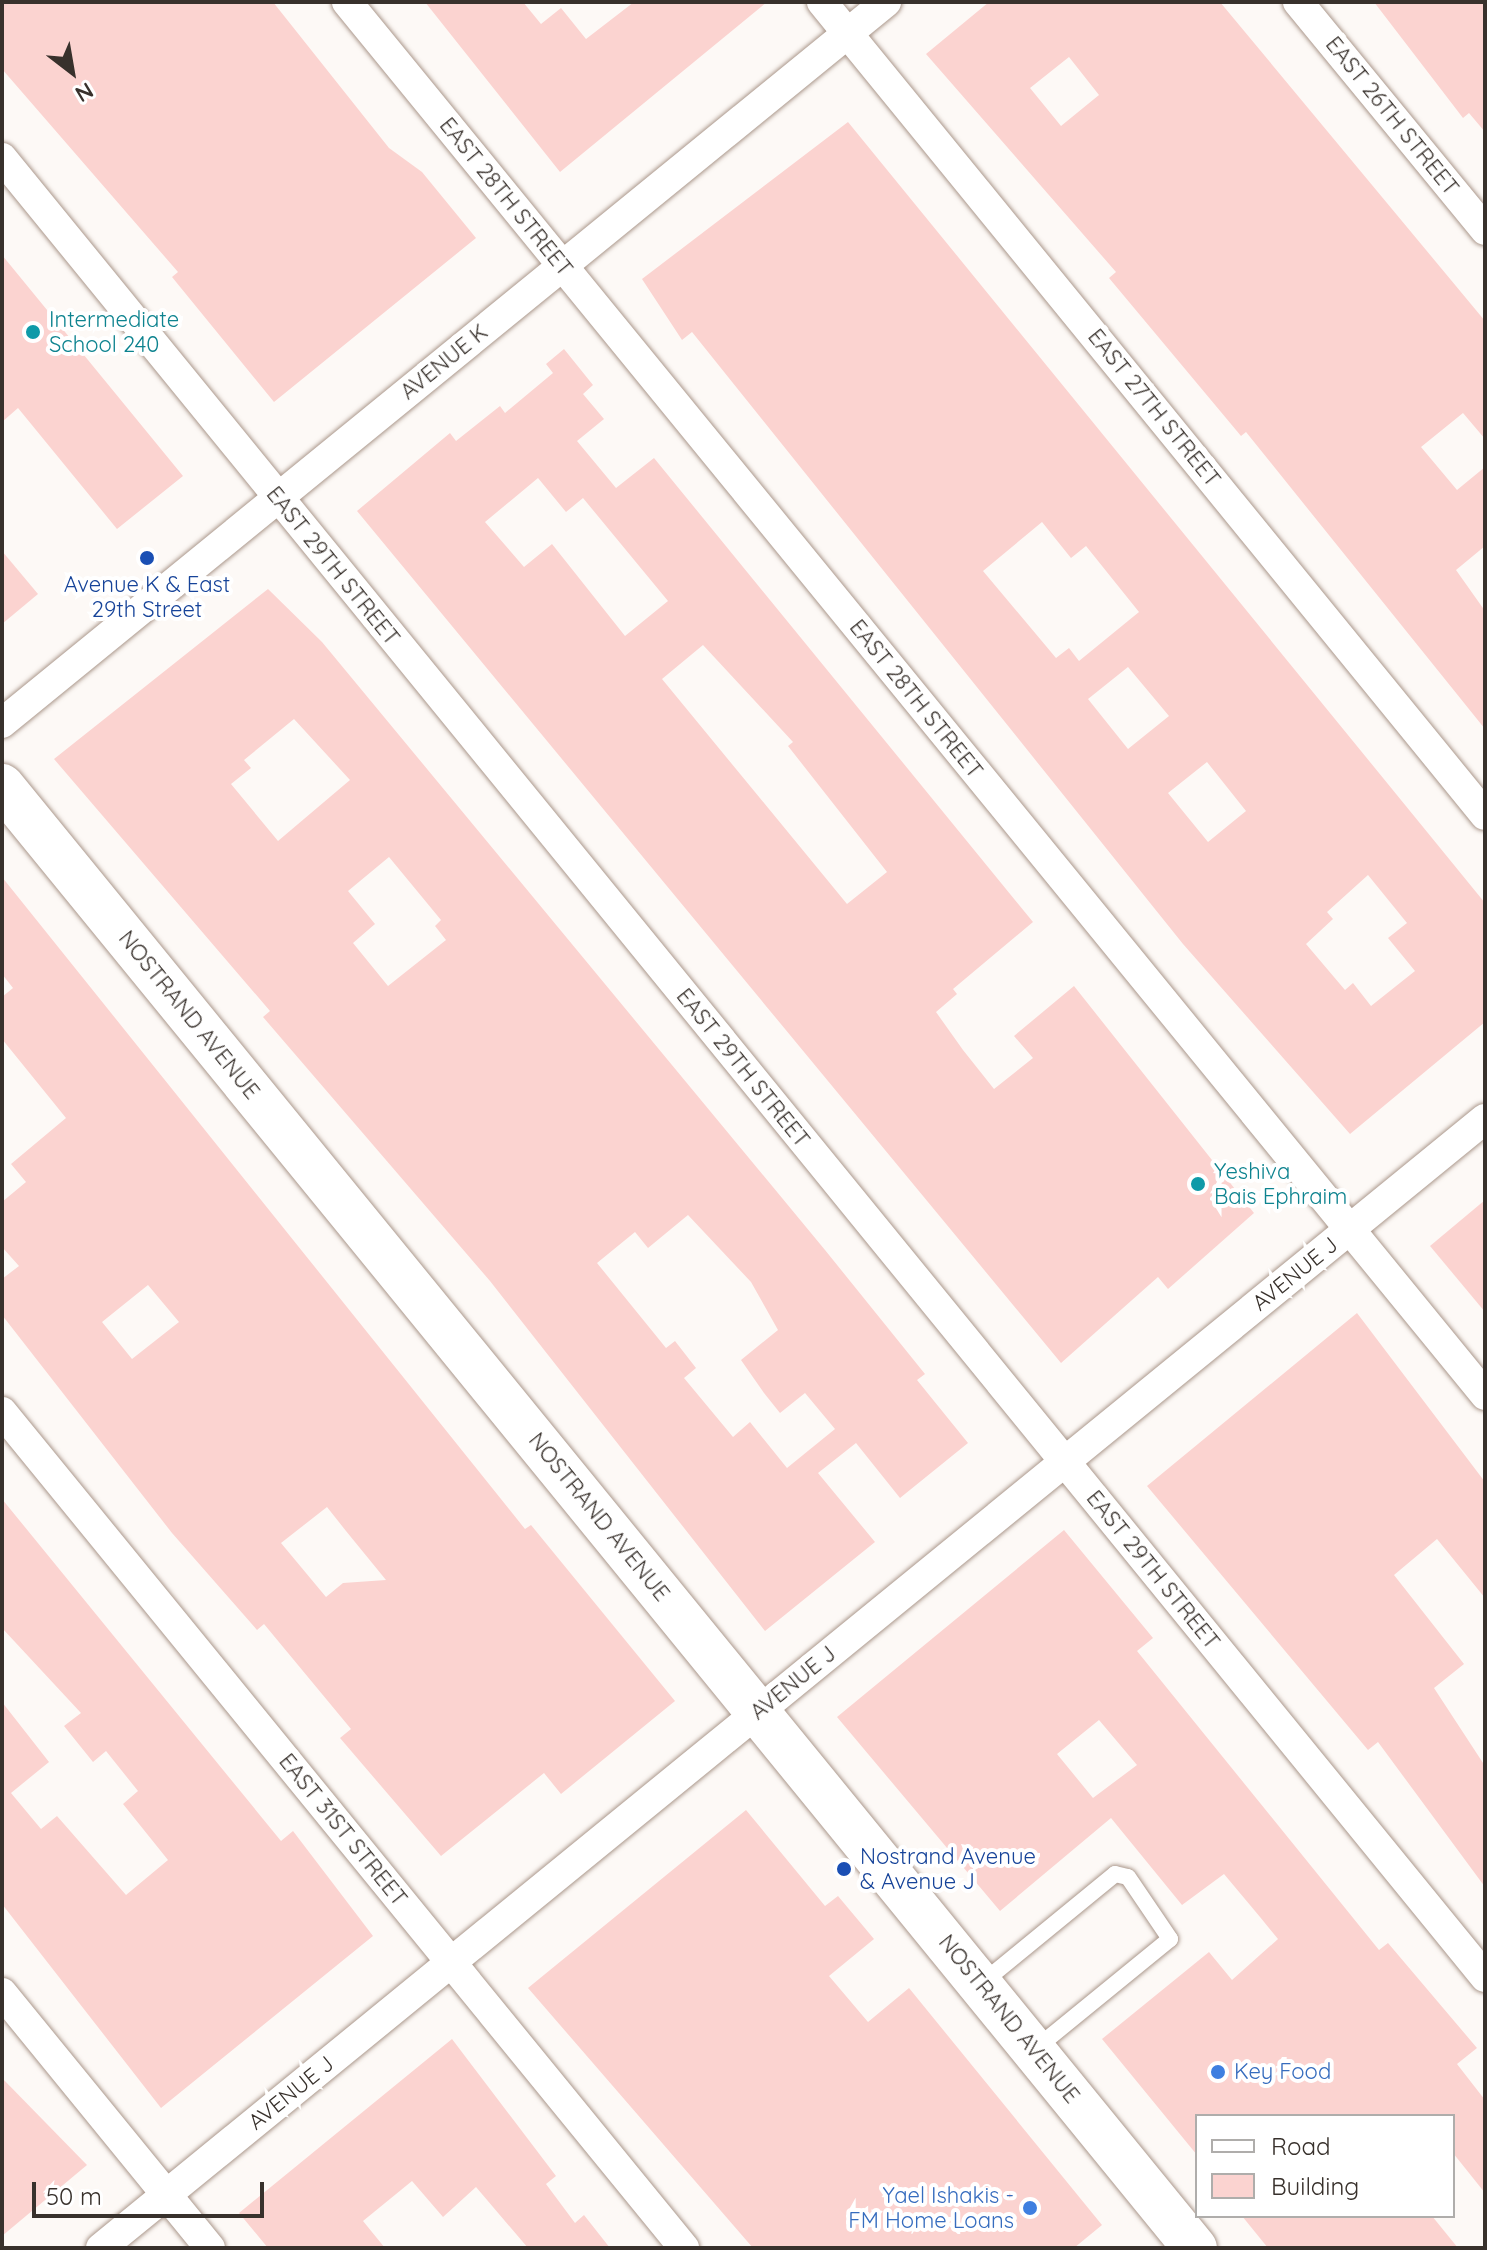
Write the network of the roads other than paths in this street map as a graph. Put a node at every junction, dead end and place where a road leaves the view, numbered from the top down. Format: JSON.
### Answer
{"nodes":[{"id":1,"x":347,"y":2,"type":"edge"},
{"id":2,"x":822,"y":2,"type":"edge"},
{"id":3,"x":886,"y":2,"type":"edge"},
{"id":4,"x":1298,"y":2,"type":"edge"},
{"id":5,"x":848,"y":33,"type":"junction"},
{"id":6,"x":2,"y":158,"type":"edge"},
{"id":7,"x":1485,"y":230,"type":"edge"},
{"id":8,"x":562,"y":266,"type":"junction"},
{"id":9,"x":278,"y":498,"type":"junction"},
{"id":10,"x":2,"y":723,"type":"edge"},
{"id":11,"x":2,"y":786,"type":"edge"},
{"id":12,"x":1485,"y":815,"type":"edge"},
{"id":13,"x":1485,"y":1119,"type":"edge"},
{"id":14,"x":1350,"y":1229,"type":"junction"},
{"id":15,"x":1485,"y":1395,"type":"edge"},
{"id":16,"x":2,"y":1412,"type":"edge"},
{"id":17,"x":1065,"y":1461,"type":"junction"},
{"id":18,"x":758,"y":1711,"type":"junction"},
{"id":19,"x":451,"y":1962,"type":"junction"},
{"id":20,"x":1485,"y":1977,"type":"edge"},
{"id":21,"x":981,"y":1984,"type":"junction"},
{"id":22,"x":2,"y":1993,"type":"edge"},
{"id":23,"x":1034,"y":2050,"type":"junction"},
{"id":24,"x":167,"y":2194,"type":"junction"},
{"id":25,"x":101,"y":2248,"type":"edge"},
{"id":26,"x":210,"y":2248,"type":"edge"},
{"id":27,"x":684,"y":2248,"type":"edge"},
{"id":28,"x":1195,"y":2248,"type":"edge"}],
"edges":[{"from":1,"to":8,"type":"street","name":"EAST 28TH STREET"},
{"from":2,"to":5,"type":"street","name":"EAST 27TH STREET"},
{"from":3,"to":5,"type":"street","name":"AVENUE K"},
{"from":4,"to":7,"type":"street","name":"EAST 26TH STREET"},
{"from":5,"to":8,"type":"street","name":"AVENUE K"},
{"from":5,"to":12,"type":"street","name":"EAST 27TH STREET"},
{"from":6,"to":9,"type":"street","name":"EAST 29TH STREET"},
{"from":8,"to":9,"type":"street","name":"AVENUE K"},
{"from":8,"to":14,"type":"street","name":"EAST 28TH STREET"},
{"from":9,"to":10,"type":"street","name":"AVENUE K"},
{"from":9,"to":17,"type":"street","name":"EAST 29TH STREET"},
{"from":11,"to":18,"type":"main road","name":"NOSTRAND AVENUE"},
{"from":13,"to":14,"type":"street","name":"AVENUE J"},
{"from":14,"to":15,"type":"street","name":"EAST 28TH STREET"},
{"from":14,"to":17,"type":"street","name":"AVENUE J"},
{"from":16,"to":19,"type":"street","name":"EAST 31ST STREET"},
{"from":17,"to":18,"type":"street","name":"AVENUE J"},
{"from":17,"to":20,"type":"street","name":"EAST 29TH STREET"},
{"from":18,"to":19,"type":"street","name":"AVENUE J"},
{"from":18,"to":21,"type":"main road","name":"NOSTRAND AVENUE"},
{"from":19,"to":24,"type":"street","name":"AVENUE J"},
{"from":19,"to":27,"type":"street","name":"EAST 31ST STREET"},
{"from":21,"to":23,"type":"main road","name":"NOSTRAND AVENUE"},
{"from":21,"to":23,"type":"lane"},
{"from":22,"to":24,"type":"street"},
{"from":23,"to":28,"type":"main road","name":"NOSTRAND AVENUE"},
{"from":24,"to":25,"type":"street","name":"AVENUE J"},
{"from":24,"to":26,"type":"street"}]}
